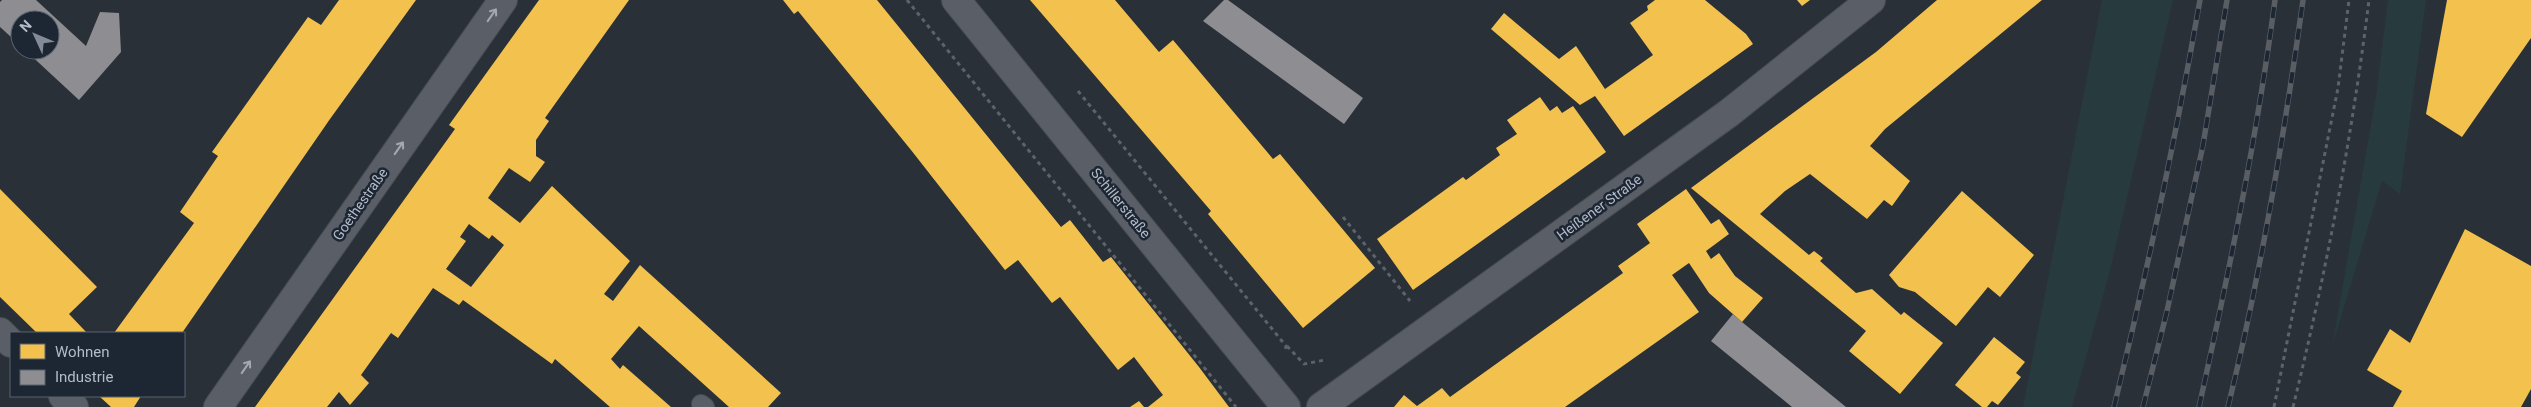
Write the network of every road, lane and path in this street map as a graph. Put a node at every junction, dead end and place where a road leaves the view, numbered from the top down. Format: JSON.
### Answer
{"nodes":[{"id":1,"x":502,"y":0,"type":"edge"},
{"id":2,"x":907,"y":0,"type":"edge"},
{"id":3,"x":956,"y":0,"type":"edge"},
{"id":4,"x":1871,"y":0,"type":"edge"},
{"id":5,"x":2349,"y":0,"type":"edge"},
{"id":6,"x":2369,"y":0,"type":"edge"},
{"id":7,"x":1343,"y":217,"type":"dead end"},
{"id":8,"x":1402,"y":307,"type":"dead end"},
{"id":9,"x":0,"y":332,"type":"edge"},
{"id":10,"x":10,"y":342,"type":"edge"},
{"id":11,"x":1286,"y":346,"type":"dead end"},
{"id":12,"x":1330,"y":358,"type":"dead end"},
{"id":13,"x":64,"y":397,"type":"edge"},
{"id":14,"x":74,"y":407,"type":"edge"},
{"id":15,"x":218,"y":407,"type":"edge"},
{"id":16,"x":1236,"y":407,"type":"edge"},
{"id":17,"x":1286,"y":407,"type":"edge"},
{"id":18,"x":1321,"y":407,"type":"edge"},
{"id":19,"x":2274,"y":407,"type":"edge"},
{"id":20,"x":2293,"y":407,"type":"edge"}],
"edges":[{"from":15,"to":1,"type":"street","name":"Goethestraße","one_way":true},
{"from":2,"to":16,"type":"path"},
{"from":3,"to":17,"type":"street","name":"Schillerstraße"},
{"from":4,"to":18,"type":"street","name":"Heißener Straße"},
{"from":5,"to":19,"type":"path"},
{"from":6,"to":20,"type":"path"},
{"from":7,"to":8,"type":"path"},
{"from":9,"to":10,"type":"street"},
{"from":11,"to":12,"type":"path"},
{"from":13,"to":14,"type":"street"}]}
